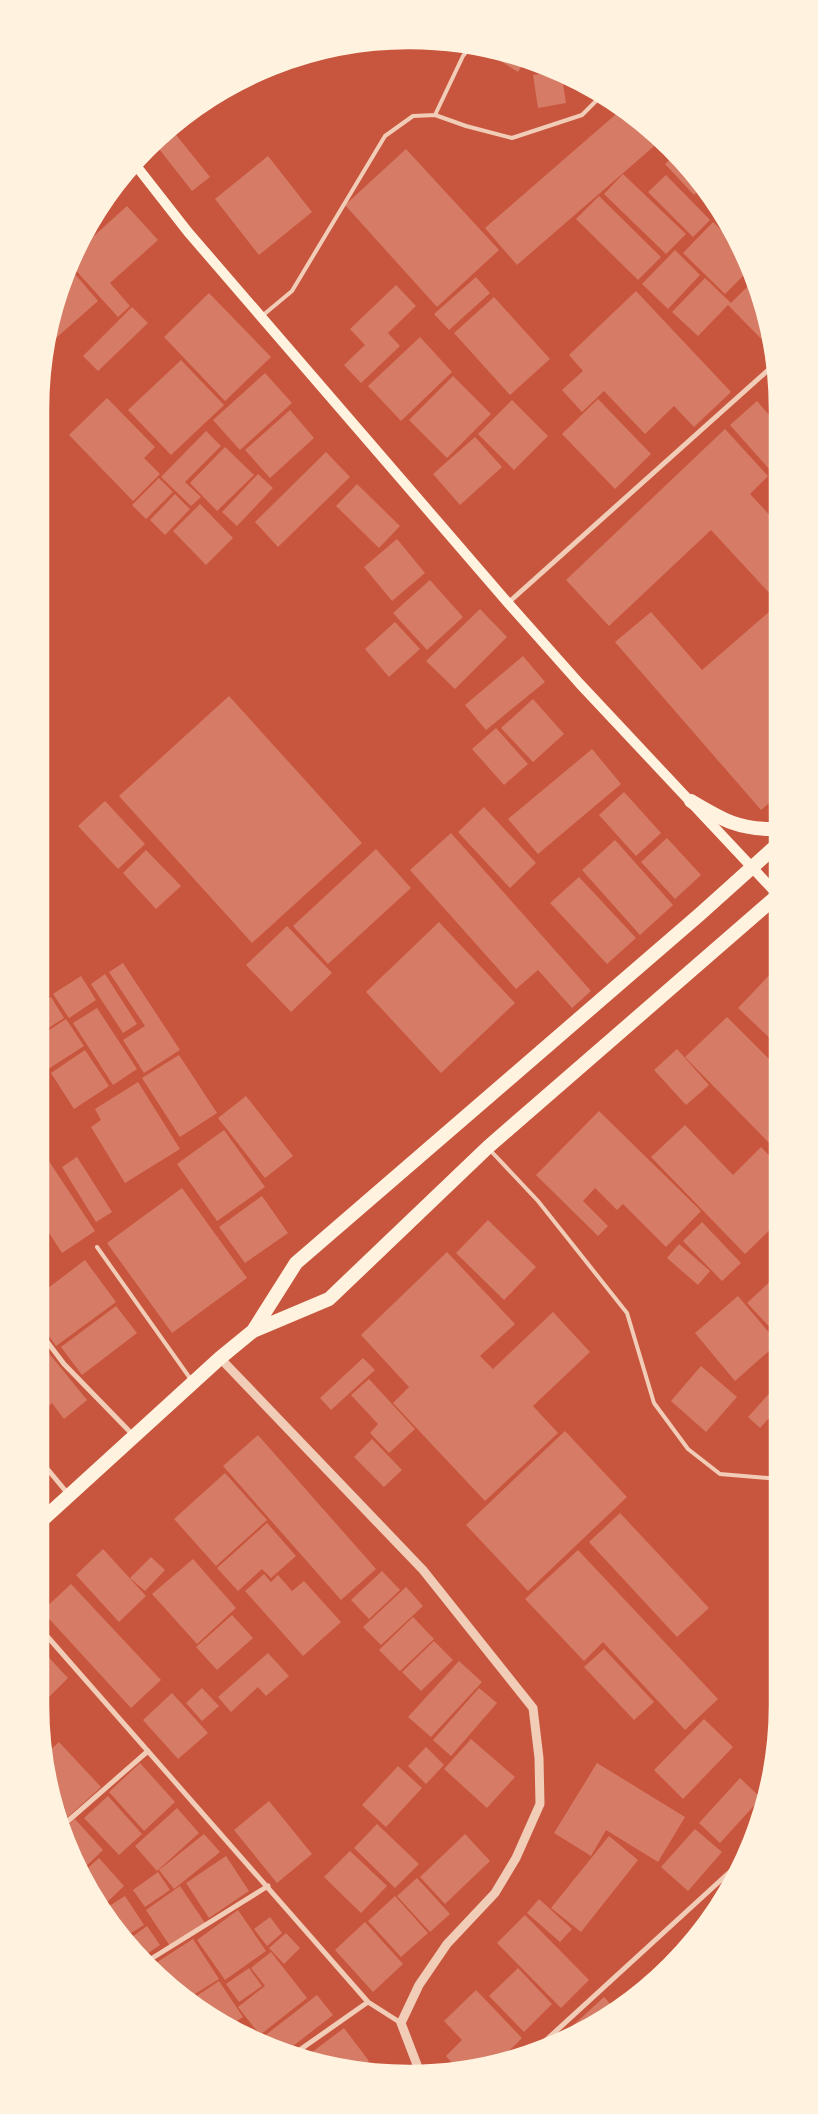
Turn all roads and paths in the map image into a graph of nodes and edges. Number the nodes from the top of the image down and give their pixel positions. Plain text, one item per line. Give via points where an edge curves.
1 (466, 52) edge
2 (597, 100) edge
3 (435, 114) junction
4 (139, 169) edge
5 (262, 316) junction
6 (768, 370) edge
7 (508, 603) junction
8 (691, 801) junction
9 (770, 829) edge
10 (770, 851) edge
11 (753, 867) junction
12 (770, 887) edge
13 (770, 901) edge
14 (488, 1147) junction
15 (97, 1248) dead end
16 (253, 1331) junction
17 (48, 1343) edge
18 (220, 1358) junction
19 (193, 1382) junction
20 (134, 1436) junction
21 (48, 1470) edge
22 (770, 1478) edge
23 (69, 1496) junction
24 (48, 1516) edge
25 (48, 1636) edge
26 (148, 1751) junction
27 (67, 1822) edge
28 (729, 1873) edge
29 (268, 1886) junction
30 (151, 1959) edge
31 (368, 2002) junction
32 (402, 2023) junction
33 (548, 2039) edge
34 (300, 2049) edge
35 (417, 2066) edge

1 - 3 lane
2 - 3 lane via 582,115 512,138
3 - 5 lane via 414,116 385,136 292,291
4 - 5 main road via 188,232
5 - 7 main road
6 - 7 street
7 - 8 main road
8 - 9 highway via 740,827
8 - 11 main road
10 - 11 highway
11 - 12 main road
11 - 16 highway via 296,1263
13 - 14 highway
14 - 16 highway via 329,1299
14 - 22 lane via 538,1201 627,1313 654,1403 688,1450 720,1474
15 - 19 lane
16 - 18 highway
17 - 20 street via 64,1364
18 - 19 highway
18 - 32 street via 423,1570 533,1708 540,1804 516,1858 494,1893 446,1944 420,1985
19 - 20 highway
20 - 23 highway
21 - 23 street
23 - 24 highway
25 - 26 street
26 - 27 street
26 - 29 street
28 - 33 street
29 - 30 street
29 - 31 street
31 - 32 street
31 - 34 street
32 - 35 street

